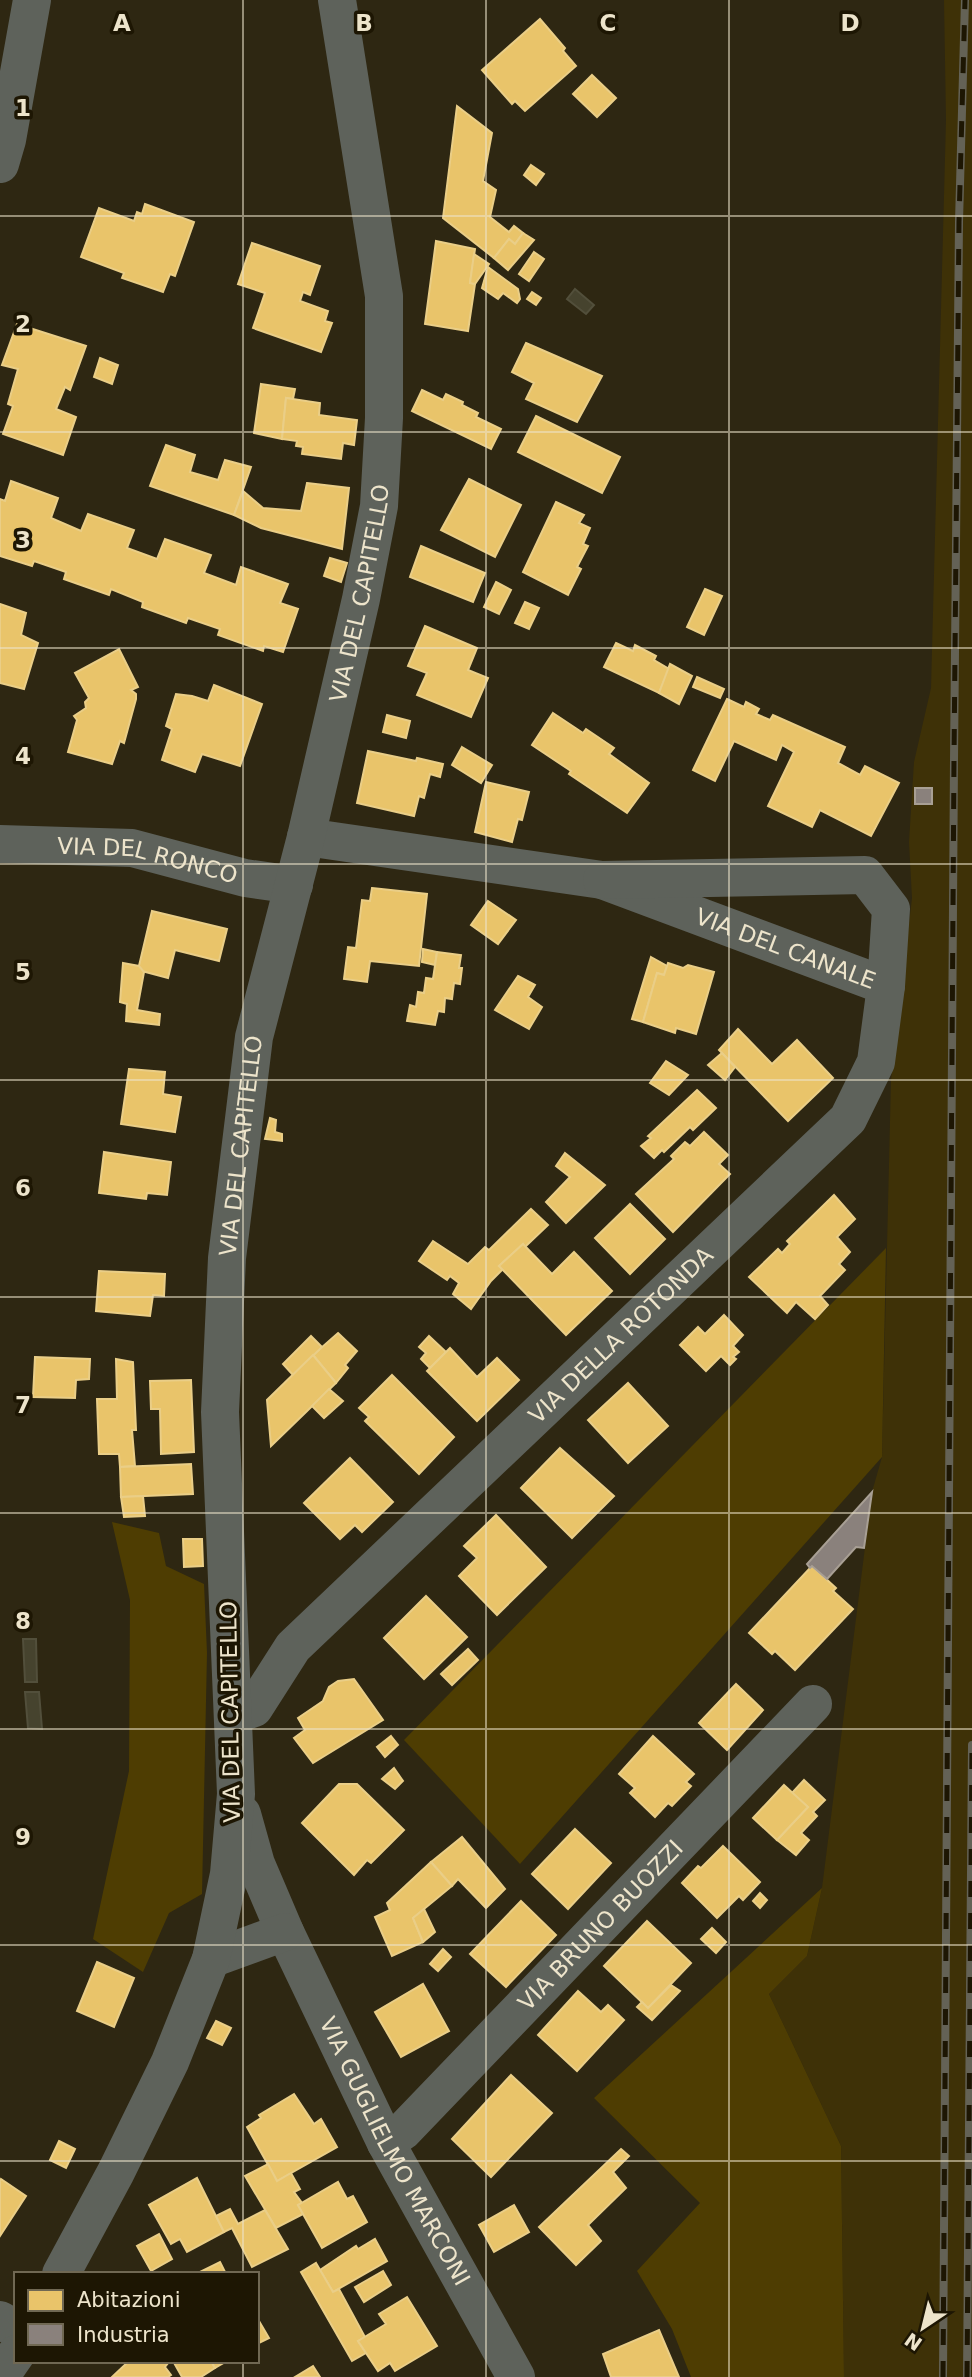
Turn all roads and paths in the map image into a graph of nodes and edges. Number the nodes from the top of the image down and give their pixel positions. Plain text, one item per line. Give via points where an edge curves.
1 (32, 0) edge
2 (337, 0) edge
3 (0, 164) edge
4 (306, 837) junction
5 (0, 844) edge
6 (602, 880) junction
7 (294, 885) junction
8 (886, 986) junction
9 (231, 1643) junction
10 (293, 1647) junction
11 (813, 1704) dead end
12 (234, 1715) junction
13 (236, 1794) junction
14 (285, 1932) junction
15 (211, 1959) junction
16 (386, 2143) junction
17 (62, 2272) edge
18 (14, 2357) edge
19 (504, 2373) edge
20 (0, 2377) edge

1 - 3 street
2 - 4 street, VIA DEL CAPITELLO via 384,296 384,418 377,520
4 - 6 street, VIA DEL CANALE
4 - 7 street, VIA DEL CAPITELLO
5 - 7 street, VIA DEL RONCO via 132,848 245,878
6 - 8 street, VIA DEL CANALE
6 - 8 street, VIA DEL CANALE via 865,875 891,909
7 - 9 street, VIA DEL CAPITELLO via 254,1037 227,1258 220,1412
8 - 10 street, VIA DELLA ROTONDA via 876,1062 848,1119
9 - 10 street
9 - 12 street, VIA DEL CAPITELLO
10 - 12 street, VIA DELLA ROTONDA via 254,1708
11 - 16 street, VIA BRUNO BUOZZI via 403,2131
12 - 13 street, VIA DEL CAPITELLO
13 - 14 street, VIA GUGLIELMO MARCONI via 256,1864
13 - 15 street, VIA DEL CAPITELLO via 229,1874
14 - 15 street
14 - 16 street, VIA GUGLIELMO MARCONI
15 - 17 street, VIA DEL CAPITELLO via 170,2062
16 - 19 street, VIA GUGLIELMO MARCONI
18 - 20 street

